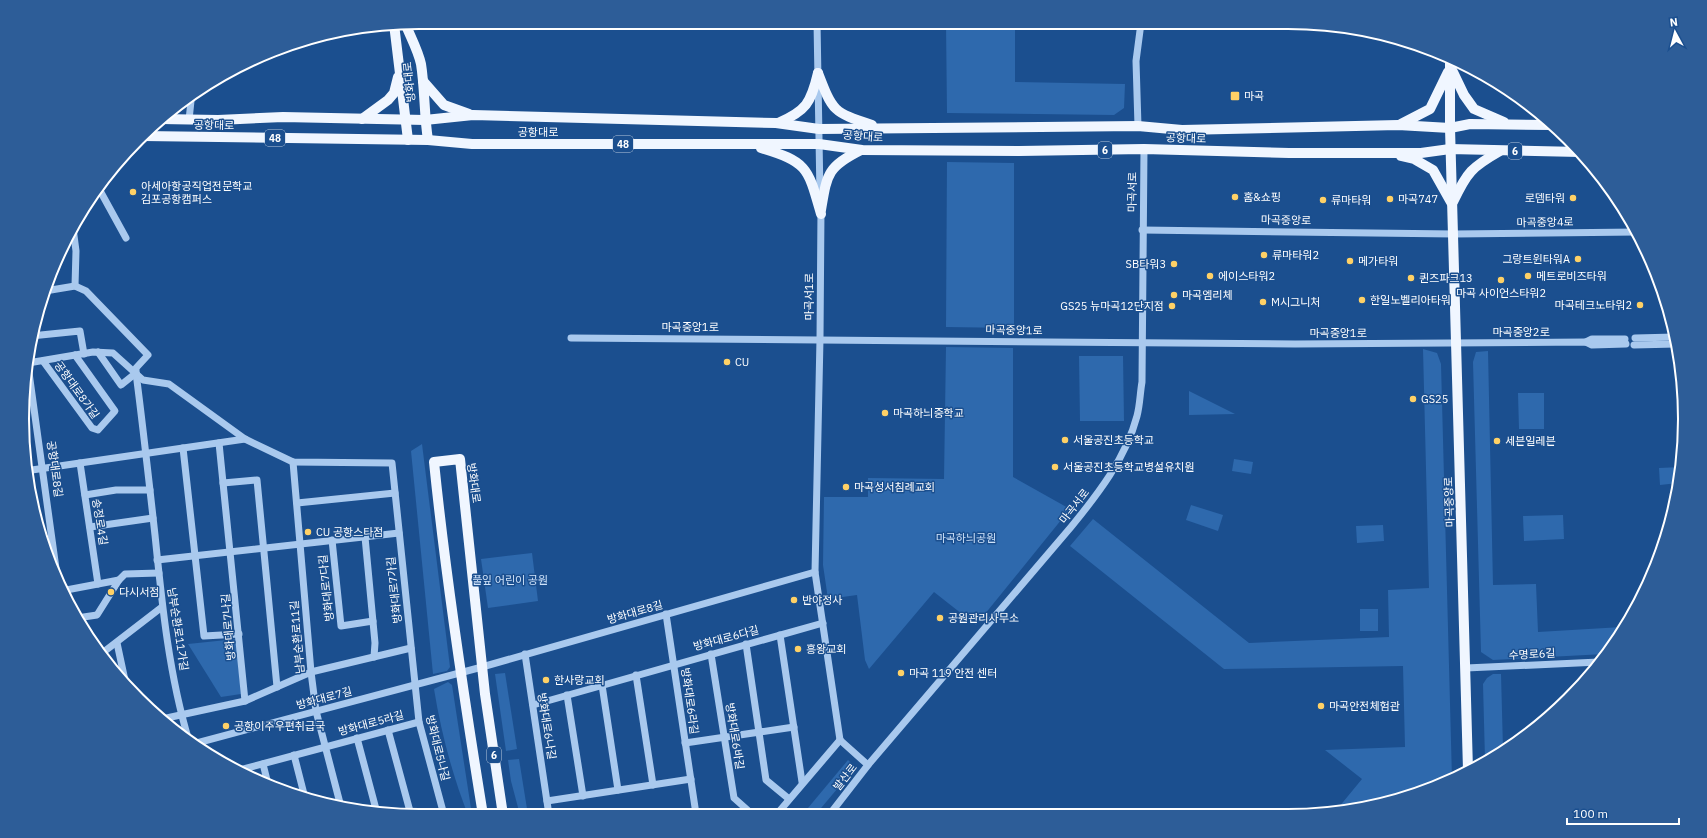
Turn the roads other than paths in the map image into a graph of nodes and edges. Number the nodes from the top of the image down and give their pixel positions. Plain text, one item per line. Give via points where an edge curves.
1 (407, 29) edge
2 (817, 29) edge
3 (1139, 29) edge
4 (395, 30) edge
5 (1449, 64) edge
6 (1450, 65) edge
7 (1451, 65) edge
8 (400, 71) junction
9 (818, 74) junction
10 (423, 81) junction
11 (191, 103) edge
12 (473, 115) junction
13 (170, 119) edge
14 (362, 119) junction
15 (189, 120) junction
16 (406, 120) junction
17 (425, 120) junction
18 (776, 123) junction
19 (1508, 124) junction
20 (1398, 125) junction
21 (1544, 125) edge
22 (1138, 126) junction
23 (880, 128) junction
24 (1450, 128) junction
25 (819, 129) junction
26 (151, 136) edge
27 (408, 140) junction
28 (428, 140) junction
29 (819, 144) junction
30 (750, 145) junction
31 (1144, 149) junction
32 (1450, 149) junction
33 (862, 150) junction
34 (1501, 150) junction
35 (1572, 152) edge
36 (1392, 153) junction
37 (101, 193) edge
38 (1452, 204) junction
39 (821, 214) junction
40 (1142, 230) junction
41 (1630, 232) edge
42 (1454, 234) junction
43 (74, 237) edge
44 (126, 238) dead end
45 (75, 286) junction
46 (52, 290) edge
47 (38, 335) edge
48 (571, 338) dead end
49 (1670, 338) edge
50 (820, 339) junction
51 (1141, 342) junction
52 (1635, 342) junction
53 (1457, 344) junction
54 (1671, 344) edge
55 (98, 352) junction
56 (84, 354) junction
57 (75, 355) junction
58 (33, 361) edge
59 (43, 361) junction
60 (136, 373) junction
61 (31, 381) edge
62 (245, 439) junction
63 (219, 443) junction
64 (183, 448) junction
65 (146, 454) junction
66 (293, 462) junction
67 (80, 463) junction
68 (44, 468) junction
69 (32, 470) edge
70 (224, 483) junction
71 (150, 490) junction
72 (395, 492) junction
73 (85, 495) junction
74 (297, 503) junction
75 (153, 518) junction
76 (90, 527) junction
77 (399, 533) junction
78 (365, 536) junction
79 (332, 540) junction
80 (300, 544) junction
81 (264, 548) junction
82 (231, 552) junction
83 (195, 556) junction
84 (55, 557) edge
85 (157, 560) junction
86 (815, 572) junction
87 (159, 573) junction
88 (119, 580) junction
89 (98, 584) junction
90 (68, 590) edge
91 (162, 607) junction
92 (666, 614) junction
93 (83, 617) edge
94 (373, 621) junction
95 (823, 623) junction
96 (239, 634) junction
97 (780, 635) junction
98 (117, 643) junction
99 (746, 644) junction
100 (411, 648) junction
101 (106, 651) edge
102 (525, 654) junction
103 (711, 654) junction
104 (374, 657) junction
105 (1592, 662) edge
106 (674, 664) junction
107 (482, 667) junction
108 (1466, 668) junction
109 (311, 672) junction
110 (461, 672) junction
111 (123, 673) edge
112 (636, 675) junction
113 (415, 684) junction
114 (602, 685) junction
115 (277, 687) junction
116 (567, 695) junction
117 (245, 701) junction
118 (533, 705) junction
119 (316, 711) junction
120 (181, 714) junction
121 (169, 717) edge
122 (419, 722) junction
123 (794, 727) junction
124 (388, 730) junction
125 (186, 731) edge
126 (759, 732) junction
127 (724, 737) junction
128 (357, 738) junction
129 (840, 740) junction
130 (201, 742) edge
131 (685, 743) junction
132 (326, 747) junction
133 (294, 755) junction
134 (263, 764) junction
135 (868, 765) junction
136 (1468, 765) edge
137 (246, 768) edge
138 (266, 777) edge
139 (691, 779) junction
140 (802, 782) junction
141 (653, 785) junction
142 (618, 790) junction
143 (303, 791) edge
144 (583, 796) junction
145 (789, 799) junction
146 (341, 801) edge
147 (547, 801) junction
148 (376, 807) edge
149 (409, 809) edge
150 (442, 809) edge
151 (482, 809) edge
152 (502, 809) edge
153 (549, 809) edge
154 (695, 809) edge
155 (746, 809) edge
156 (781, 809) edge
157 (834, 809) edge

1 - 10 main road, 방화대로 via 420,62
2 - 9 street, 마곡서1로
3 - 22 street via 1136,61
4 - 8 main road, 방화대로
5 - 20 main road via 1430,109
6 - 24 main road, 마곡중앙로
7 - 19 main road via 1464,96 1474,109
8 - 14 main road via 394,93
8 - 16 main road, 방화대로
9 - 18 main road via 813,92 804,109
9 - 23 main road via 828,99 836,110
9 - 25 street, 마곡서1로
10 - 12 main road via 444,105
10 - 17 main road, 방화대로
11 - 15 street
12 - 17 main road, 공항대로 / 48
12 - 18 main road, 공항대로 / 48
13 - 15 main road, 공항대로 / 48
14 - 15 main road, 공항대로 / 48 via 283,117
14 - 16 main road, 공항대로 / 48
16 - 17 main road, 공항대로 / 48
16 - 27 main road, 방화대로
17 - 28 main road, 방화대로
18 - 25 main road, 공항대로 / 48
19 - 21 main road, 공항대로 / 6
19 - 24 main road, 공항대로 / 6 via 1470,124
20 - 22 main road, 공항대로 / 6 via 1182,130
20 - 24 main road, 공항대로 / 6
22 - 23 main road, 공항대로 / 6
23 - 25 main road, 공항대로 / 6
24 - 32 main road, 마곡중앙로
25 - 29 street, 마곡서1로 / 6
26 - 27 main road, 공항대로 / 48
27 - 28 main road, 공항대로 / 48
28 - 30 main road, 공항대로 / 48 via 472,144
29 - 30 main road, 공항대로 / 48
29 - 33 main road, 공항대로 / 6
29 - 39 street, 마곡서1로 / 6
30 - 39 main road via 782,154 802,165 812,181
31 - 33 main road, 공항대로 / 6
31 - 36 main road, 공항대로 / 6
31 - 40 street, 마곡서로
32 - 34 main road, 공항대로 / 6
32 - 36 main road, 공항대로 / 6
32 - 38 main road, 마곡중앙로
33 - 39 main road, 6 via 846,158 830,172 826,179
34 - 35 main road, 공항대로 / 6
34 - 38 main road via 1472,168 1463,179
36 - 38 main road via 1414,159 1433,170
37 - 44 street
38 - 42 main road, 마곡중앙로
39 - 50 street, 마곡서1로 / 6
40 - 42 street, 마곡중앙로
40 - 51 street, 마곡서로
41 - 42 street, 마곡중앙4로
42 - 53 main road, 마곡중앙로
43 - 45 street
45 - 46 street
45 - 60 street via 86,291 148,355 136,368
47 - 56 street via 80,331
48 - 50 street, 마곡중앙1로
49 - 52 street, 마곡중앙2로
50 - 51 street, 마곡중앙1로
50 - 86 street, 마곡서1로 / 6
51 - 53 street, 마곡중앙1로
51 - 135 street, 마곡서로 via 1142,382 1137,415 1127,443 1111,474 1071,527
52 - 53 street, 마곡중앙2로 via 1630,335 1626,342 1592,339 1579,343
52 - 54 street, 마곡중앙2로
53 - 108 main road, 마곡중앙로
55 - 56 street, 공항대로8가길
55 - 60 street, 공항대로8가길 via 113,353
55 - 60 street via 121,385
56 - 57 street, 공항대로8가길
57 - 59 street, 공항대로8가길
57 - 59 street, 공항대로8가길 via 115,411 98,430 92,428
58 - 59 street, 공항대로8가길
60 - 62 street, 공항대로8가길 via 143,380 169,384
60 - 65 street, 남부순환로11가길
61 - 68 street, 공항대로8길
62 - 63 street
62 - 66 street, 방화대로7가길
63 - 64 street
63 - 70 street
64 - 65 street
64 - 83 street
65 - 67 street
65 - 71 street, 남부순환로11가길
66 - 72 street, 방화대로7가길 via 392,464
66 - 74 street, 남부순환로11길
67 - 68 street
67 - 73 street, 송정로4길
68 - 69 street
68 - 84 street, 공항대로8길
70 - 81 street via 257,480
70 - 82 street
71 - 73 street via 116,490
71 - 75 street, 남부순환로11가길
72 - 74 street
72 - 77 street, 방화대로7가길
73 - 76 street, 송정로4길
74 - 80 street, 남부순환로11길
75 - 76 street
75 - 85 street, 남부순환로11가길
76 - 89 street, 송정로4길
77 - 78 street, 방화대로7다길
77 - 100 street, 방화대로7가길
78 - 79 street, 방화대로7다길
78 - 94 street
79 - 80 street, 방화대로7다길
79 - 94 street, 방화대로7다길 via 341,626
80 - 81 street, 방화대로7다길
80 - 109 street, 남부순환로11길
81 - 82 street, 방화대로7다길
81 - 115 street
82 - 83 street, 방화대로7다길
82 - 96 street, 방화대로7나길
83 - 85 street, 방화대로7다길
83 - 96 street via 204,636
85 - 87 street, 남부순환로11가길
86 - 92 street, 방화대로8길
86 - 95 street, 6
87 - 88 street via 125,574
87 - 91 street, 남부순환로11가길
88 - 89 street
88 - 93 street via 97,615
89 - 90 street
91 - 98 street
91 - 120 street, 남부순환로11가길
92 - 102 street, 방화대로8길
92 - 106 street, 방화대로6라길
94 - 104 street
95 - 97 street, 방화대로6다길
95 - 129 street, 6
96 - 117 street, 방화대로7나길
97 - 99 street, 방화대로6다길
97 - 123 street
98 - 101 street
98 - 111 street
99 - 103 street, 방화대로6다길
99 - 126 street
100 - 104 street
100 - 113 street, 방화대로7가길
102 - 107 street, 방화대로8길
102 - 118 street, 방화대로6나길
103 - 106 street, 방화대로6다길
103 - 127 street, 방화대로6바길
104 - 109 street
105 - 108 street, 수명로6길
106 - 112 street, 방화대로6다길
106 - 131 street, 방화대로6라길
107 - 110 street, 방화대로8길
107 - 110 main road, 방화대로 via 460,459 434,462
107 - 152 main road, 방화대로 / 6
108 - 136 main road, 마곡중앙로
109 - 115 street
109 - 119 street, 남부순환로11길
110 - 113 street, 방화대로7길
110 - 151 main road, 방화대로 / 6
112 - 114 street, 방화대로6다길
112 - 141 street
113 - 119 street, 방화대로7길
113 - 122 street, 방화대로5나길
114 - 116 street, 방화대로6다길
114 - 142 street
115 - 117 street
116 - 118 street, 방화대로6다길
116 - 144 street
117 - 120 street
118 - 147 street, 방화대로6나길
119 - 130 street, 방화대로7길
119 - 132 street, 남부순환로11길
120 - 121 street
120 - 125 street, 남부순환로11가길
122 - 124 street, 방화대로5라길
122 - 150 street, 방화대로5나길
123 - 126 street, 방화대로6라길
123 - 140 street
124 - 128 street, 방화대로5라길
124 - 149 street
126 - 127 street, 방화대로6라길
126 - 145 street via 766,780
127 - 131 street, 방화대로6라길
127 - 155 street, 방화대로6바길 via 734,798
128 - 132 street, 방화대로5라길
128 - 148 street
129 - 135 street, 발산로
129 - 140 street
131 - 139 street, 방화대로6라길
132 - 133 street, 방화대로5라길
132 - 146 street, 남부순환로11길
133 - 134 street, 방화대로5라길
133 - 143 street
134 - 137 street, 방화대로5라길
134 - 138 street
135 - 157 street, 발산로
139 - 141 street
139 - 154 street, 방화대로6라길
140 - 145 street
141 - 142 street
142 - 144 street
144 - 147 street
145 - 156 street
147 - 153 street, 방화대로6나길

